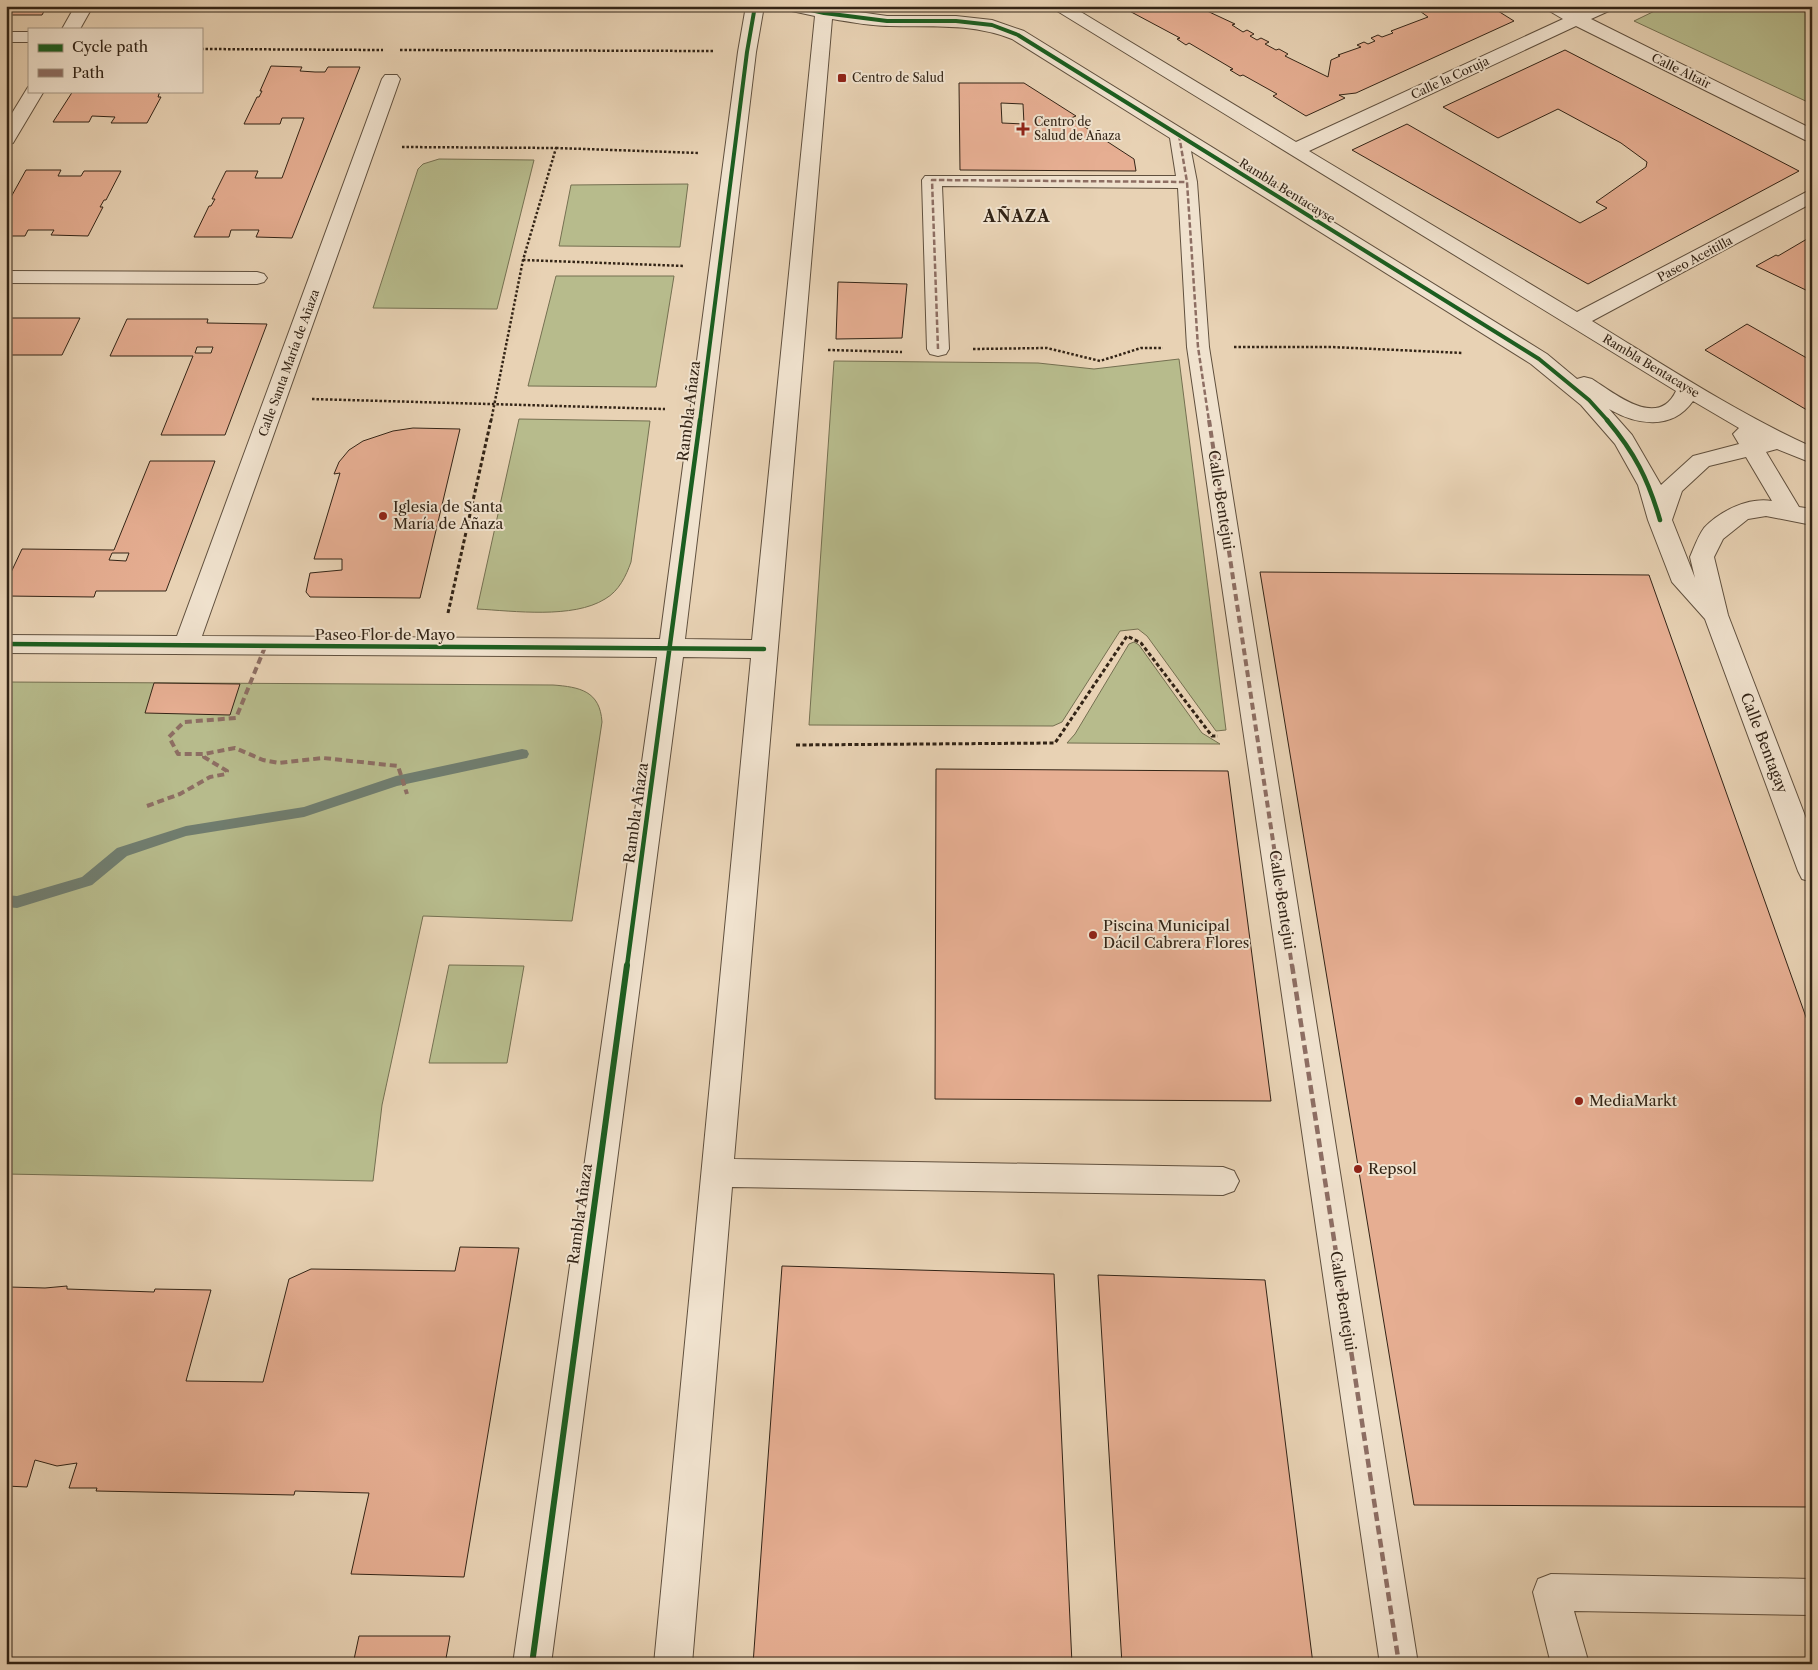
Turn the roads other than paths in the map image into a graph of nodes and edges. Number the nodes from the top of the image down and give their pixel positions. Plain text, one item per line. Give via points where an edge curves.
1 (84, 6) edge
2 (755, 6) edge
3 (793, 6) edge
4 (1058, 6) edge
5 (1550, 6) edge
6 (1605, 6) edge
7 (833, 10) edge
8 (1577, 19) junction
9 (72, 28) edge
10 (6, 37) edge
11 (28, 37) edge
12 (391, 79) dead end
13 (33, 92) edge
14 (1179, 136) junction
15 (1812, 136) edge
16 (6, 139) edge
17 (1295, 150) junction
18 (1187, 182) junction
19 (1812, 195) edge
20 (6, 277) edge
21 (257, 278) dead end
22 (1577, 320) junction
23 (938, 349) road end
24 (1531, 355) junction
25 (1688, 389) junction
26 (1728, 412) junction
27 (1779, 441) junction
28 (1753, 448) junction
29 (1812, 456) edge
30 (1788, 510) junction
31 (1812, 516) edge
32 (1660, 520) junction
33 (1716, 615) junction
34 (6, 644) edge
35 (186, 646) junction
36 (764, 649) junction
37 (671, 650) junction
38 (1812, 872) edge
39 (717, 1173) junction
40 (1223, 1181) dead end
41 (1812, 1596) edge
42 (536, 1622) junction
43 (527, 1664) edge
44 (532, 1664) edge
45 (673, 1664) edge
46 (1399, 1664) edge
47 (1570, 1664) edge

1 - 9 street
2 - 37 street, Rambla Añaza
3 - 7 street, Rambla Bentacayse
4 - 17 street, Rambla Bentacayse
5 - 8 street, Calle Altair
6 - 8 street, Calle la Coruja
7 - 14 street, Rambla Bentacayse via 887,21 956,21 992,25 1018,35
7 - 36 street via 791,349
8 - 15 street, Calle Altair
8 - 17 street, Calle la Coruja
10 - 11 street
12 - 35 street, Calle Santa María de Añaza
13 - 16 street
14 - 18 street, Calle Bentejui
14 - 24 street, Rambla Bentacayse
17 - 22 street, Rambla Bentacayse
18 - 23 street via 932,180
18 - 46 street, Calle Bentejui via 1198,347
19 - 22 street, Paseo Aceitilla
20 - 21 street
22 - 25 street, Rambla Bentacayse
24 - 25 street via 1641,416 1664,414 1683,402
24 - 32 street, Rambla Bentacayse via 1589,400 1624,440 1650,485
25 - 26 street, Rambla Bentacayse
26 - 27 street, Rambla Bentacayse
26 - 28 street
27 - 28 street
27 - 29 street, Rambla Bentacayse
28 - 30 street
28 - 32 street via 1701,461 1671,488
30 - 31 street
30 - 33 street via 1766,508 1741,512 1713,534 1702,557
32 - 33 street, Rambla Bentacayse via 1684,582
33 - 38 street, Calle Bentagay
34 - 35 street, Paseo Flor de Mayo
35 - 37 street, Paseo Flor de Mayo
36 - 37 street, Paseo Flor de Mayo
36 - 39 street
37 - 42 street, Rambla Añaza
39 - 40 street
39 - 45 street
41 - 47 street via 1551,1592
42 - 43 street
42 - 44 street

